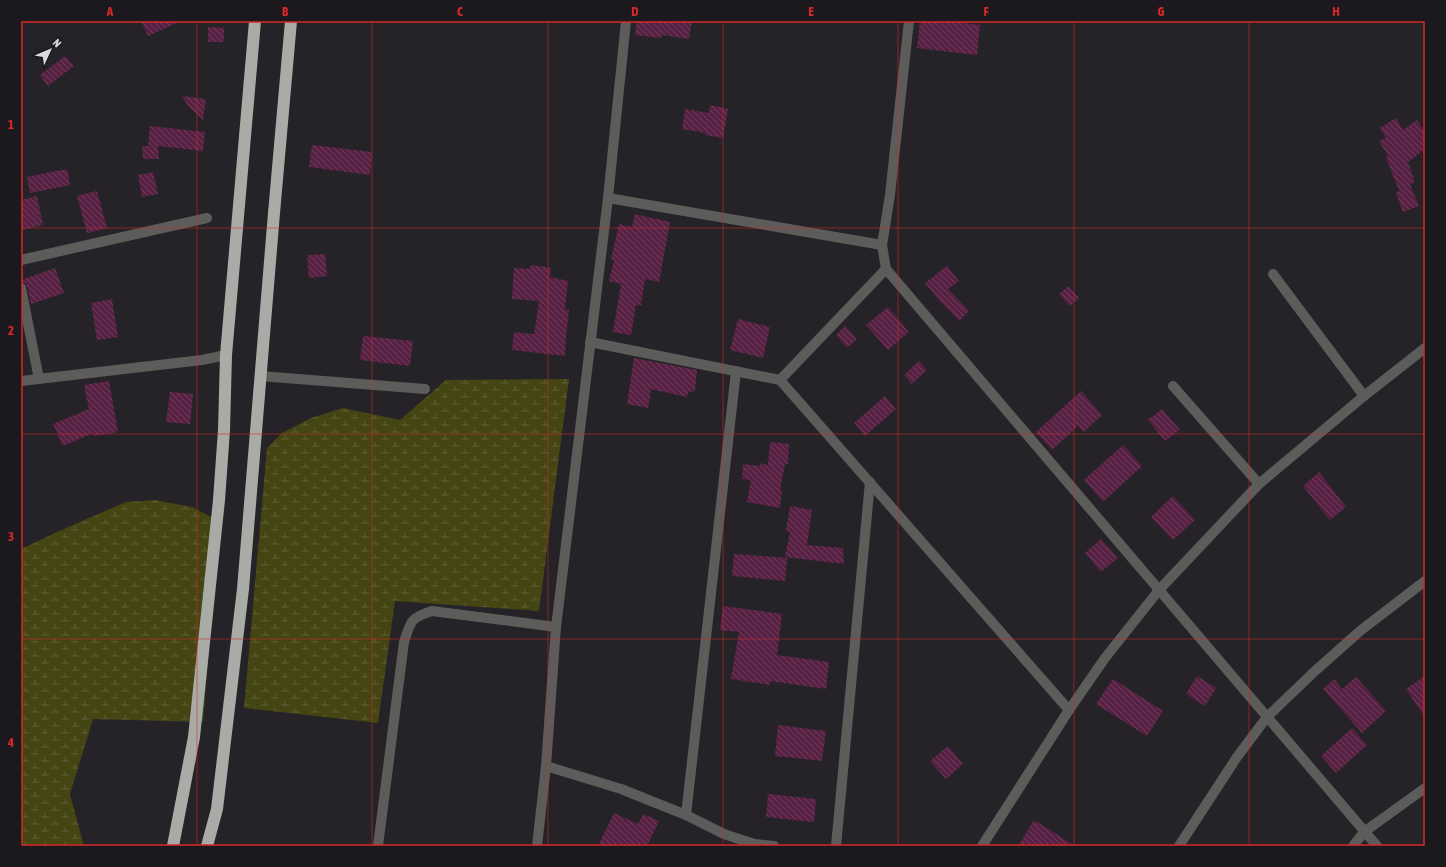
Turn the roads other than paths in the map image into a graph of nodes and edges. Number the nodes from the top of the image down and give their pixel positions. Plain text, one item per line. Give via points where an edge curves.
1 (255, 21) edge
2 (291, 21) edge
3 (626, 21) edge
4 (908, 21) edge
5 (608, 198) junction
6 (207, 218) dead end
7 (882, 245) junction
8 (21, 260) edge
9 (886, 269) junction
10 (1273, 274) dead end
11 (21, 288) edge
12 (590, 342) junction
13 (1425, 348) edge
14 (226, 355) junction
15 (736, 371) junction
16 (260, 376) junction
17 (39, 380) junction
18 (780, 380) junction
19 (21, 381) edge
20 (1173, 386) dead end
21 (424, 389) dead end
22 (1364, 396) junction
23 (870, 482) junction
24 (1259, 484) junction
25 (1425, 581) edge
26 (1159, 590) junction
27 (556, 627) junction
28 (1070, 710) junction
29 (1267, 717) junction
30 (546, 766) junction
31 (1425, 788) edge
32 (686, 815) junction
33 (1364, 832) junction
34 (173, 846) edge
35 (207, 846) edge
36 (378, 846) edge
37 (536, 846) edge
38 (774, 846) edge
39 (836, 846) edge
40 (982, 846) edge
41 (1179, 846) edge
42 (1353, 846) edge
43 (1377, 846) edge

1 - 14 highway
2 - 16 highway
3 - 5 street
4 - 7 street via 890,195
5 - 7 street
5 - 12 street
6 - 8 street
7 - 9 street
9 - 18 street
9 - 26 street
10 - 22 street
11 - 17 street
12 - 15 street
12 - 27 street
13 - 22 street
14 - 17 street
14 - 34 highway via 219,500 194,737
15 - 18 street
15 - 32 street
16 - 21 street
16 - 35 highway via 243,589 217,809
17 - 19 street
18 - 23 street
20 - 24 street
22 - 24 street
23 - 28 street
23 - 39 street
24 - 26 street
25 - 29 street via 1360,631
26 - 28 street via 1105,658
26 - 29 street
27 - 30 street
27 - 36 street via 432,612 420,615 411,622 404,642
28 - 40 street
29 - 33 street
29 - 41 street via 1237,757
30 - 32 street via 621,789
30 - 37 street
31 - 33 street
32 - 38 street via 724,834 755,844
33 - 42 street
33 - 43 street

